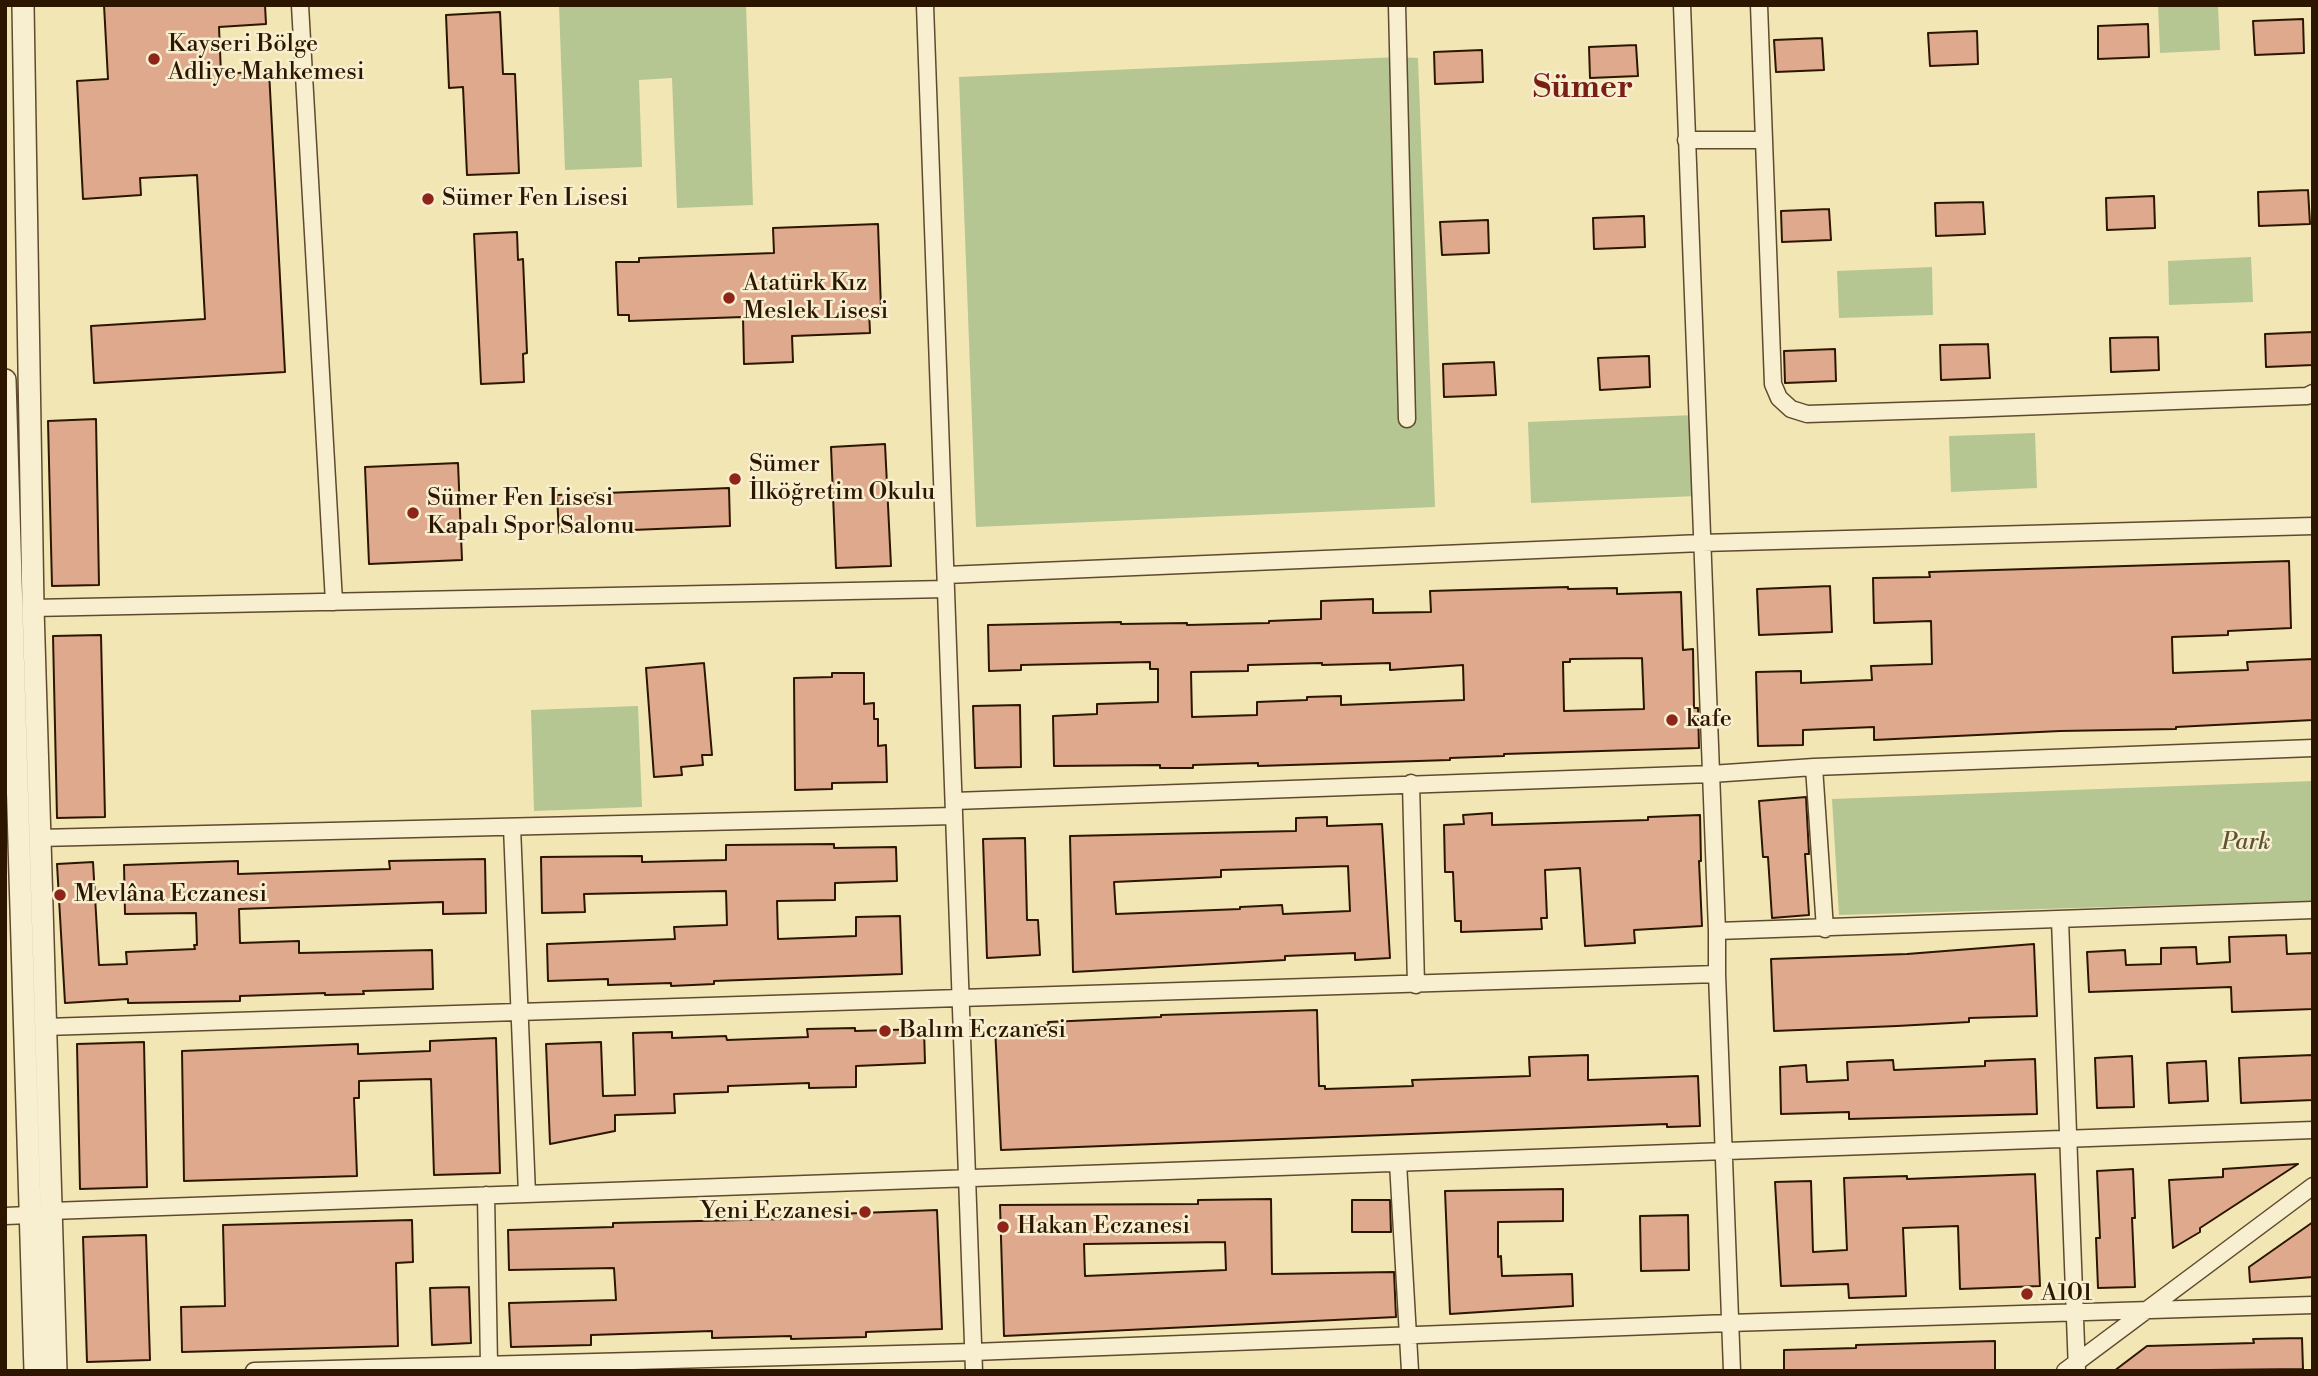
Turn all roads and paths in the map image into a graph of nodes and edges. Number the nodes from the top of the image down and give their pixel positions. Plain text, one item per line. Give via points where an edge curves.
1 (23, 5) edge
2 (300, 5) edge
3 (925, 5) edge
4 (1397, 5) edge
5 (1682, 5) edge
6 (1759, 5) edge
7 (1686, 140) junction
8 (1764, 140) junction
9 (5, 380) edge
10 (2313, 393) edge
11 (1407, 419) dead end
12 (2313, 526) edge
13 (1702, 543) junction
14 (946, 582) junction
15 (334, 602) junction
16 (17, 610) edge
17 (2313, 748) edge
18 (1814, 767) junction
19 (1711, 774) junction
20 (1411, 783) junction
21 (954, 808) junction
22 (512, 827) junction
23 (39, 838) junction
24 (12, 851) edge
25 (2313, 911) edge
26 (2060, 920) junction
27 (1825, 929) junction
28 (1717, 931) junction
29 (1717, 974) junction
30 (1416, 985) junction
31 (961, 999) junction
32 (520, 1013) junction
33 (45, 1027) junction
34 (2313, 1130) edge
35 (2068, 1139) junction
36 (1723, 1150) junction
37 (1398, 1163) junction
38 (967, 1178) junction
39 (2313, 1186) edge
40 (527, 1194) junction
41 (486, 1195) junction
42 (51, 1211) junction
43 (30, 1215) junction
44 (5, 1216) edge
45 (2313, 1305) edge
46 (2146, 1310) junction
47 (2075, 1312) junction
48 (1729, 1323) junction
49 (1409, 1336) junction
50 (973, 1352) junction
51 (489, 1364) junction
52 (513, 1367) edge
53 (2073, 1368) edge
54 (35, 1371) edge
55 (56, 1371) edge
56 (254, 1371) edge
57 (974, 1371) edge
58 (1410, 1371) edge
59 (1732, 1371) edge

1 - 16 street
2 - 15 street
3 - 14 street
4 - 11 street
5 - 7 street
6 - 8 street
7 - 8 street
7 - 13 street
8 - 10 street via 1773,384 1791,409 1807,414
9 - 16 street
12 - 13 street
13 - 14 street
13 - 19 street
14 - 15 street
14 - 21 street
15 - 16 street
16 - 23 street
16 - 24 street
17 - 18 street
18 - 19 street
18 - 27 street
19 - 20 street
19 - 28 street
20 - 21 street
20 - 30 street
21 - 22 street
21 - 31 street
22 - 23 street
22 - 32 street
23 - 33 street
24 - 43 street
25 - 26 street
26 - 27 street
26 - 35 street
27 - 28 street
28 - 29 street
29 - 30 street
29 - 36 street
30 - 31 street
31 - 32 street
31 - 38 street
32 - 33 street
32 - 40 street
33 - 42 street
34 - 35 street
35 - 36 street
35 - 47 street
36 - 37 street
36 - 48 street
37 - 38 street
37 - 49 street
38 - 40 street
38 - 50 street
39 - 46 street
40 - 41 street
41 - 42 street
41 - 51 street
42 - 55 street
43 - 44 street
43 - 54 street
45 - 46 street
46 - 47 street
46 - 53 street
47 - 48 street
47 - 53 street
48 - 49 street
48 - 59 street
49 - 50 street
49 - 58 street
50 - 52 street
50 - 57 street
51 - 52 street
51 - 56 street

